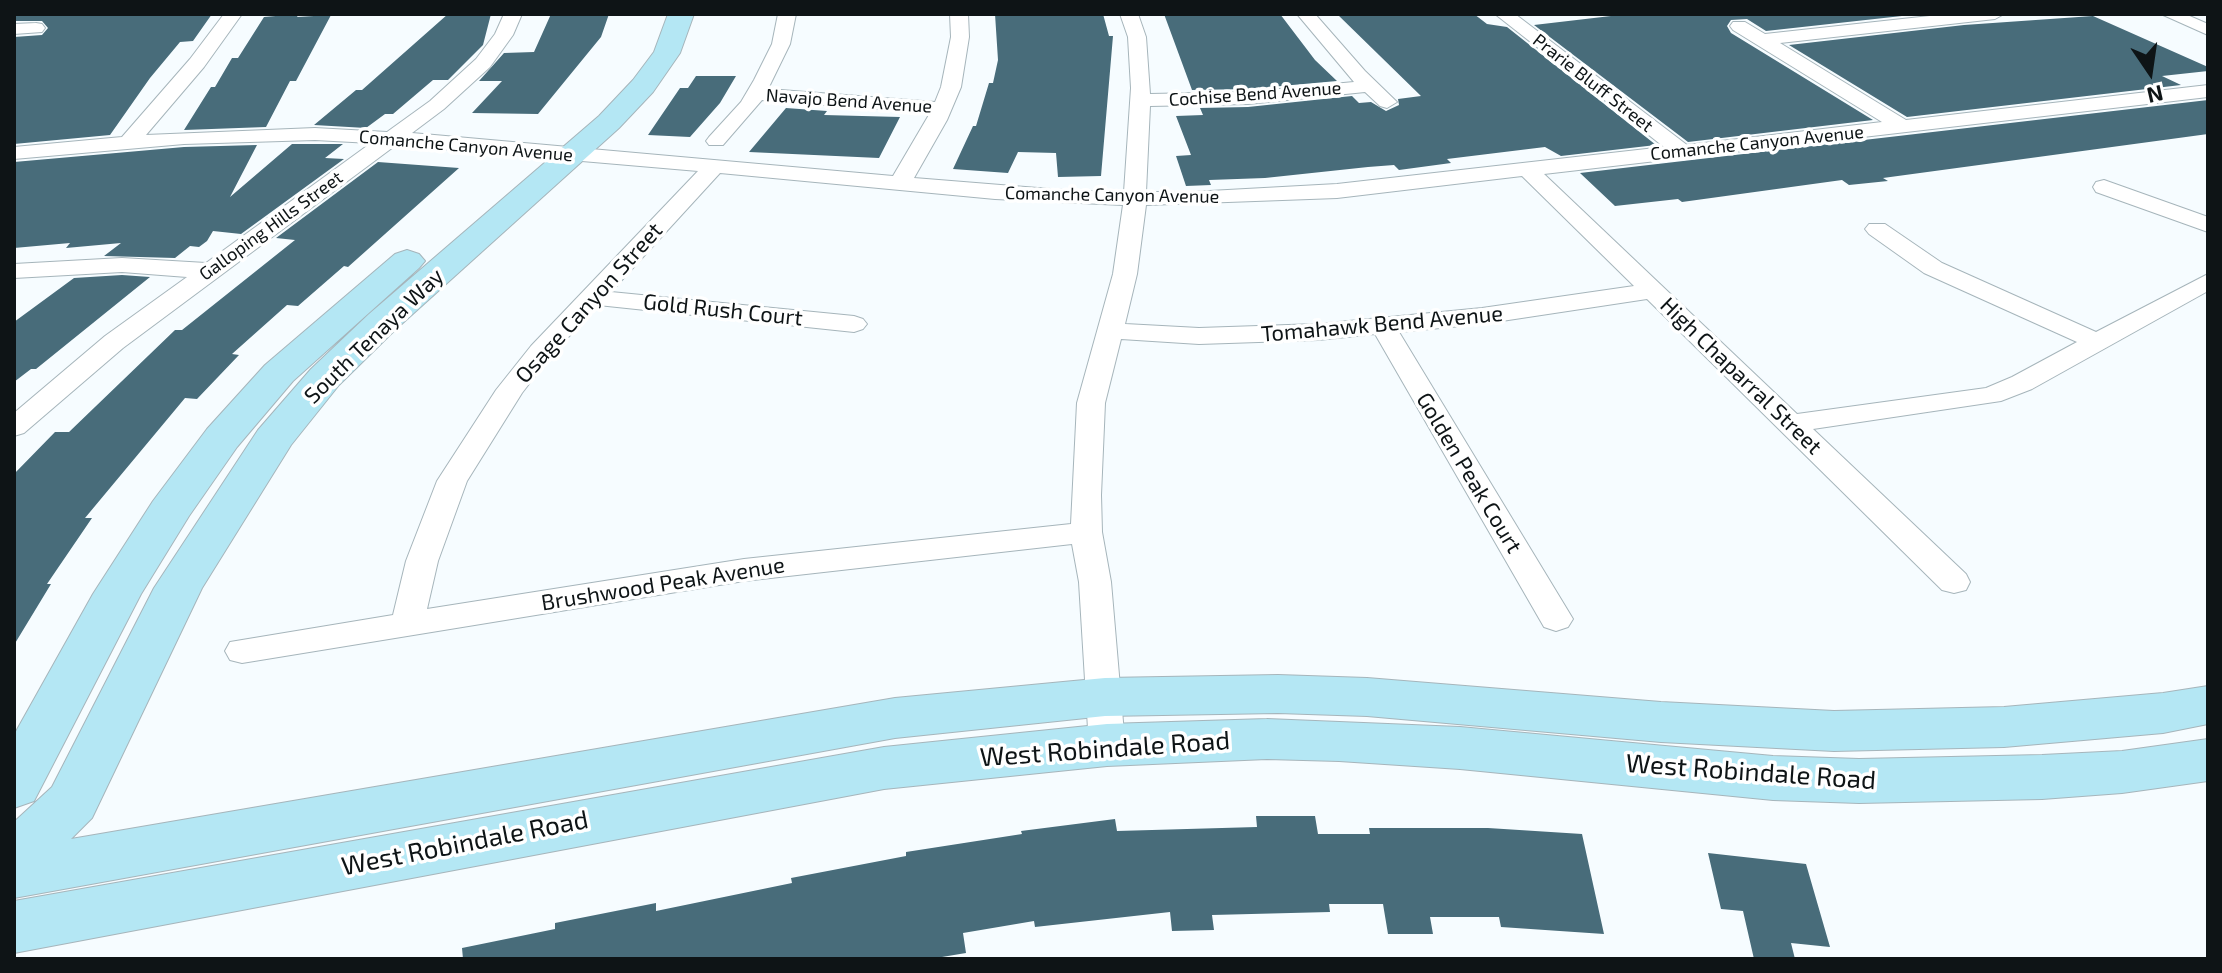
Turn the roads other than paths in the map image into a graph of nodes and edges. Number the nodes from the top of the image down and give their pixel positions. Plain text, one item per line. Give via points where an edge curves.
1 (233, 14) edge
2 (513, 14) edge
3 (649, 14) edge
4 (681, 14) edge
5 (787, 14) edge
6 (959, 14) edge
7 (1129, 14) edge
8 (1306, 14) edge
9 (1504, 14) edge
10 (1995, 14) edge
11 (2170, 14) edge
12 (1739, 26) dead end
13 (36, 28) dead end
14 (14, 29) edge
15 (2208, 30) edge
16 (1762, 40) junction
17 (1370, 86) junction
18 (2208, 91) edge
19 (756, 94) junction
20 (1141, 100) junction
21 (1387, 102) dead end
22 (942, 108) junction
23 (1904, 127) junction
24 (395, 138) junction
25 (128, 143) junction
26 (1682, 151) junction
27 (14, 153) edge
28 (553, 154) junction
29 (715, 154) junction
30 (1527, 169) junction
31 (900, 183) junction
32 (2104, 187) dead end
33 (1134, 199) junction
34 (2208, 225) edge
35 (1877, 229) dead end
36 (14, 271) edge
37 (210, 271) junction
38 (2208, 281) edge
39 (1653, 291) junction
40 (591, 297) junction
41 (854, 324) dead end
42 (1383, 326) junction
43 (1109, 331) junction
44 (2098, 342) junction
45 (1790, 424) junction
46 (14, 427) edge
47 (1086, 532) junction
48 (1954, 582) dead end
49 (1556, 619) dead end
50 (407, 625) junction
51 (242, 651) dead end
52 (2208, 705) edge
53 (1106, 721) junction
54 (2208, 760) edge
55 (14, 786) edge
56 (14, 859) edge
57 (14, 873) edge
58 (14, 927) edge

1 - 25 street
2 - 24 street, Galloping Hills Street via 483,63
3 - 28 street, South Tenaya Way via 633,53
4 - 28 street, South Tenaya Way via 667,53 643,86
5 - 19 street, Osage Canyon Street via 781,44
6 - 22 street via 957,62
7 - 20 street via 1140,63
8 - 17 street
9 - 26 street, Prarie Bluff Street
10 - 16 street
11 - 15 street
12 - 16 street
13 - 14 street
16 - 23 street
17 - 20 street, Cochise Bend Avenue via 1248,98
17 - 21 street
18 - 23 street, Comanche Canyon Avenue
19 - 22 street, Navajo Bend Avenue
19 - 29 street, Osage Canyon Street
20 - 33 street
22 - 31 street
23 - 26 street, Comanche Canyon Avenue
24 - 25 street, Comanche Canyon Avenue via 264,134
24 - 28 street, Comanche Canyon Avenue
24 - 37 street, Galloping Hills Street
25 - 27 street, Comanche Canyon Avenue
26 - 30 street, Comanche Canyon Avenue
28 - 29 street, Comanche Canyon Avenue
28 - 55 street, South Tenaya Way via 340,317 279,373 222,438 117,594
28 - 56 street, South Tenaya Way via 325,377 273,439 178,588 72,802
29 - 31 street, Comanche Canyon Avenue
29 - 40 street, Osage Canyon Street
30 - 33 street, Comanche Canyon Avenue via 1288,196
30 - 39 street, High Chaparral Street
31 - 33 street, Comanche Canyon Avenue
32 - 34 street
33 - 43 street via 1125,274
35 - 44 street via 1933,268
36 - 37 street via 122,265
37 - 46 street, Galloping Hills Street via 114,342
38 - 44 street
39 - 42 street, Tomahawk Bend Avenue
39 - 45 street, High Chaparral Street
40 - 41 street, Gold Rush Court
40 - 50 street, Osage Canyon Street via 510,390 452,481 422,561
42 - 43 street, Tomahawk Bend Avenue via 1262,335
42 - 49 street, Golden Peak Court
43 - 47 street via 1091,403
44 - 45 street via 1991,395
45 - 48 street, High Chaparral Street
47 - 50 street, Brushwood Peak Avenue via 744,570
47 - 53 street
50 - 51 street, Brushwood Peak Avenue
52 - 53 street, West Robindale Road via 2004,727 1834,731 1278,694
53 - 54 street, West Robindale Road via 1267,739 1460,748 1773,778 2042,777
53 - 57 street, West Robindale Road via 895,718
53 - 58 street, West Robindale Road via 1000,754 869,771

